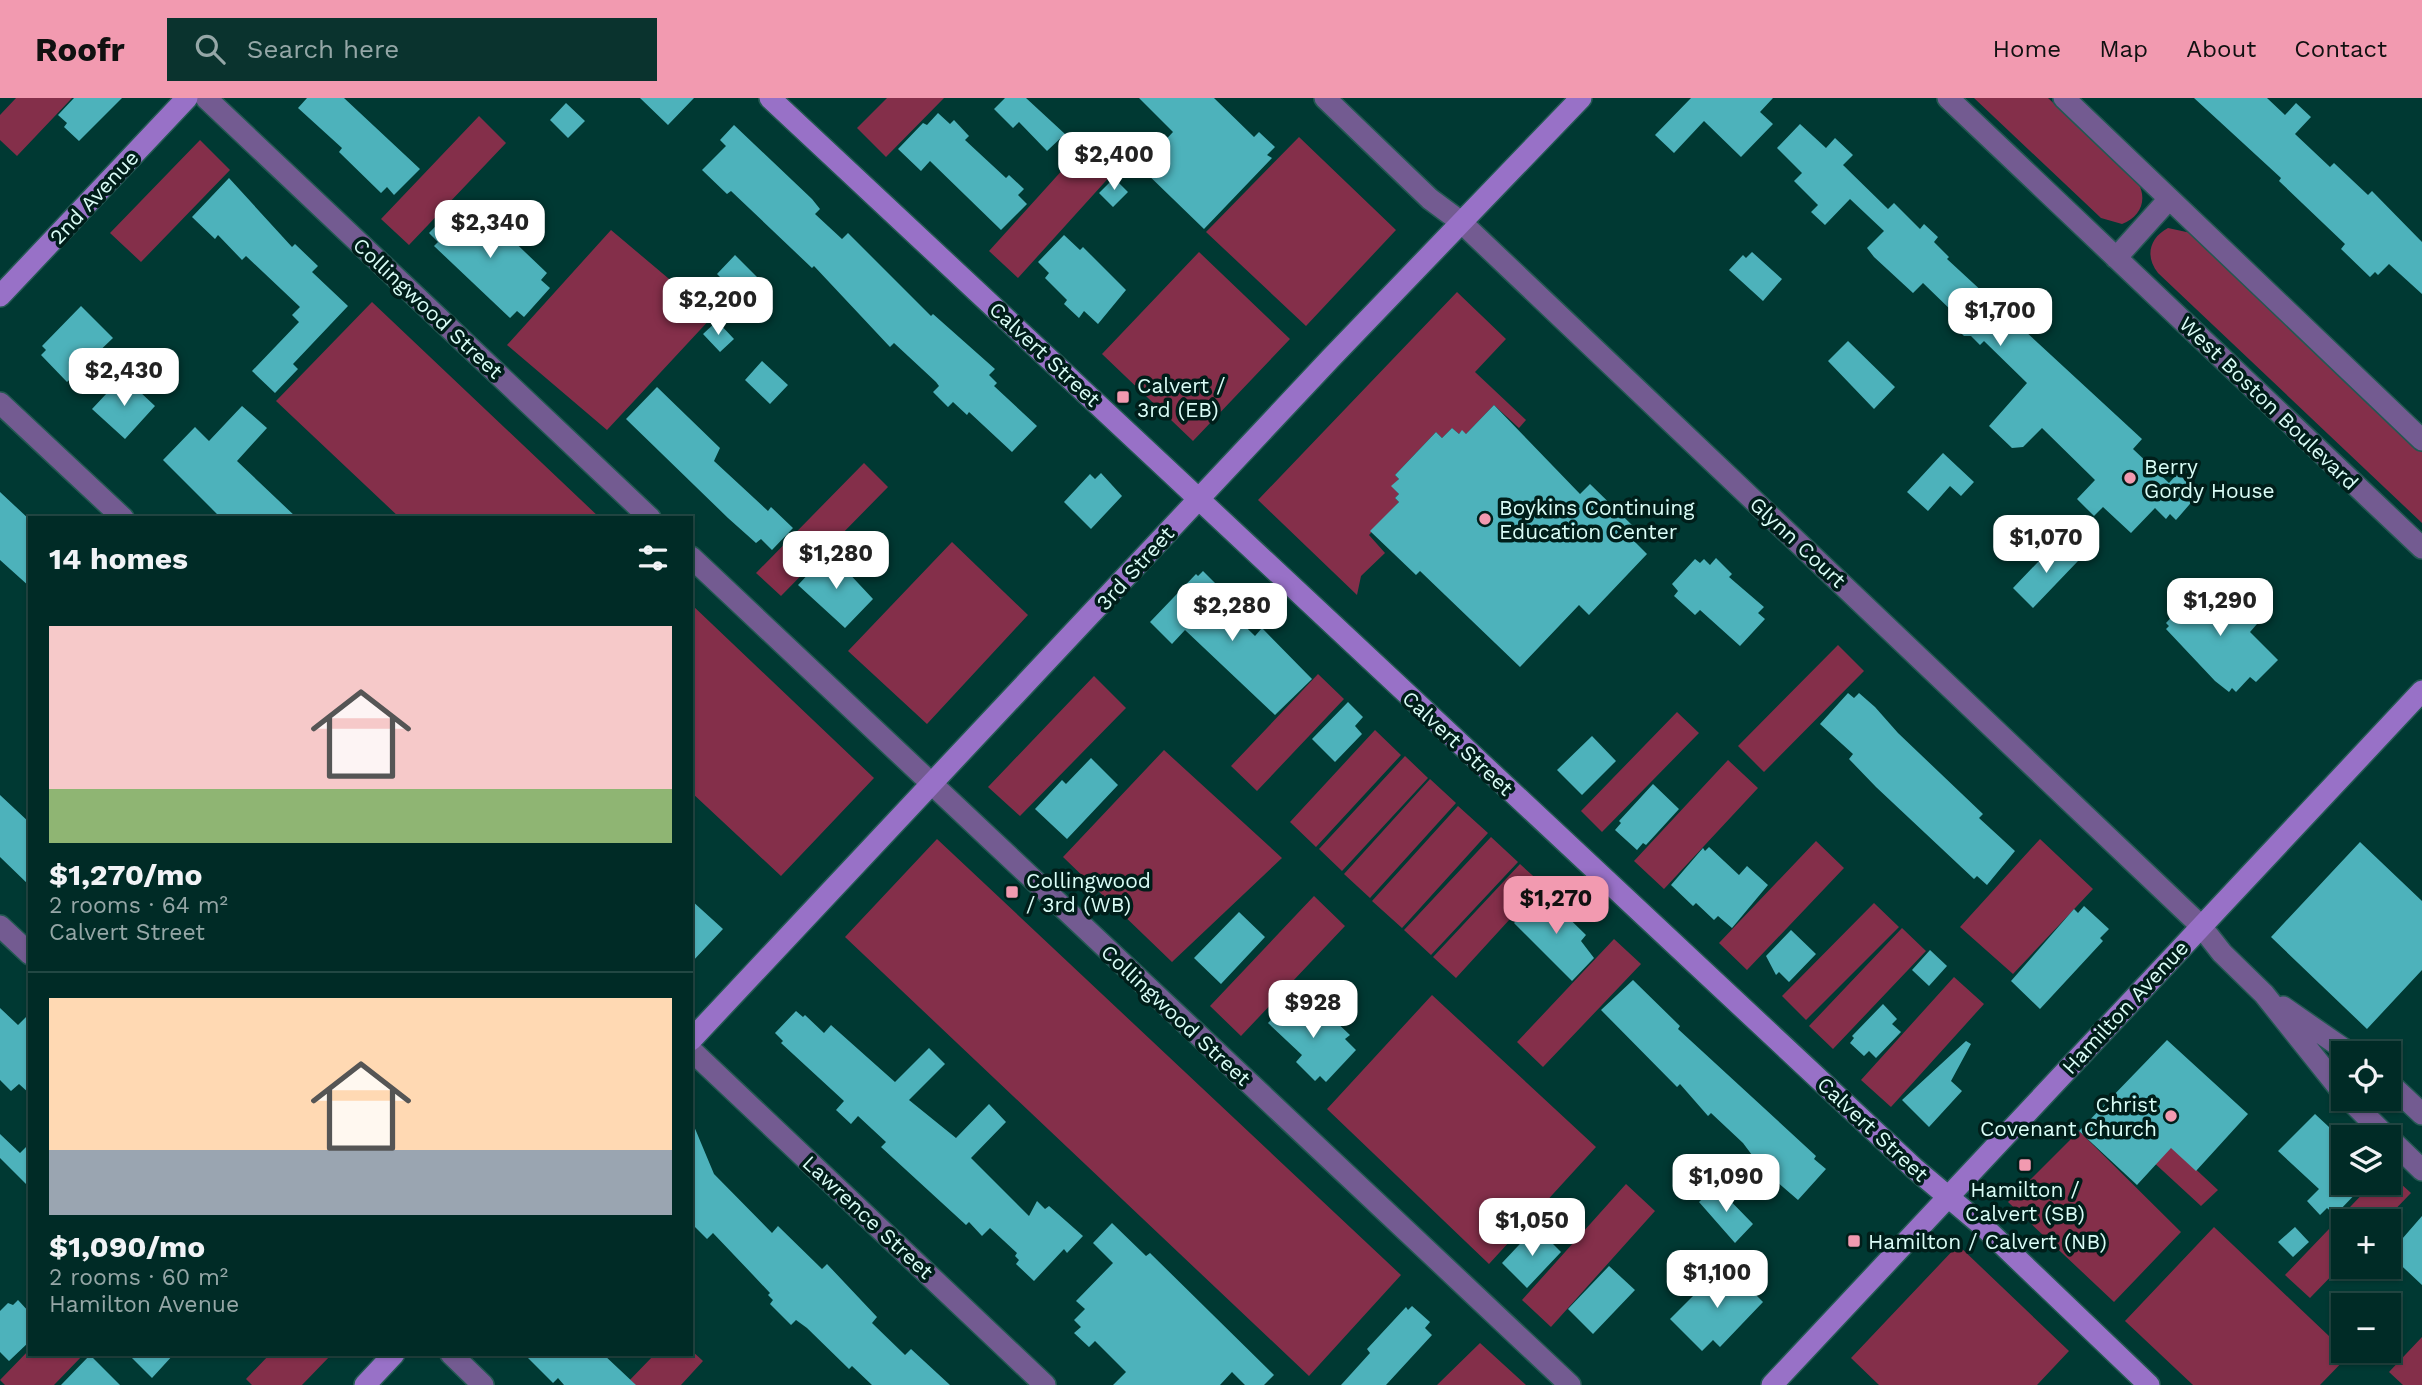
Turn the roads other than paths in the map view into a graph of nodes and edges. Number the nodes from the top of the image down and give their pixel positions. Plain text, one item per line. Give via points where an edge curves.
1 (187, 98) edge
2 (206, 98) edge
3 (770, 98) edge
4 (1325, 98) edge
5 (1581, 98) edge
6 (1948, 98) edge
7 (2064, 98) edge
8 (2169, 200) junction
9 (1461, 222) junction
10 (2116, 258) junction
11 (0, 296) edge
12 (0, 403) edge
13 (2422, 440) edge
14 (1199, 498) junction
15 (121, 516) edge
16 (648, 516) edge
17 (2422, 548) edge
18 (693, 559) edge
19 (2422, 691) edge
20 (932, 785) junction
21 (2200, 925) junction
22 (0, 926) edge
23 (28, 952) edge
24 (2264, 994) junction
25 (693, 1038) edge
26 (2332, 1041) edge
27 (693, 1051) edge
28 (2331, 1078) edge
29 (2401, 1094) edge
30 (2361, 1111) edge
31 (2422, 1114) edge
32 (2375, 1125) edge
33 (2401, 1150) edge
34 (2422, 1170) edge
35 (1947, 1198) junction
36 (392, 1356) edge
37 (453, 1356) edge
38 (365, 1385) edge
39 (483, 1385) edge
40 (1045, 1385) edge
41 (1570, 1385) edge
42 (1772, 1385) edge
43 (2149, 1385) edge

1 - 11 street, 2nd Avenue
2 - 16 street, Collingwood Street
3 - 14 street, Calvert Street
4 - 9 street, Glynn Court via 1430,199
5 - 9 street, 3rd Street
6 - 10 street, West Boston Boulevard
7 - 8 street
8 - 10 street
8 - 13 street
9 - 14 street, 3rd Street
9 - 21 street, Glynn Court
10 - 17 street, West Boston Boulevard
12 - 15 street
14 - 20 street, 3rd Street
14 - 35 street, Calvert Street
18 - 20 street, Collingwood Street
19 - 21 street, Hamilton Avenue
20 - 25 street, 3rd Street
20 - 41 street, Collingwood Street
21 - 24 street, Glynn Court
21 - 35 street, Hamilton Avenue
22 - 23 street
24 - 26 street, Glynn Court
24 - 28 street, Glynn Court
27 - 40 street, Lawrence Street
29 - 31 street
30 - 32 street
33 - 34 street
35 - 42 street, Hamilton Avenue
35 - 43 street, Calvert Street via 1984,1227
36 - 38 street
37 - 39 street

